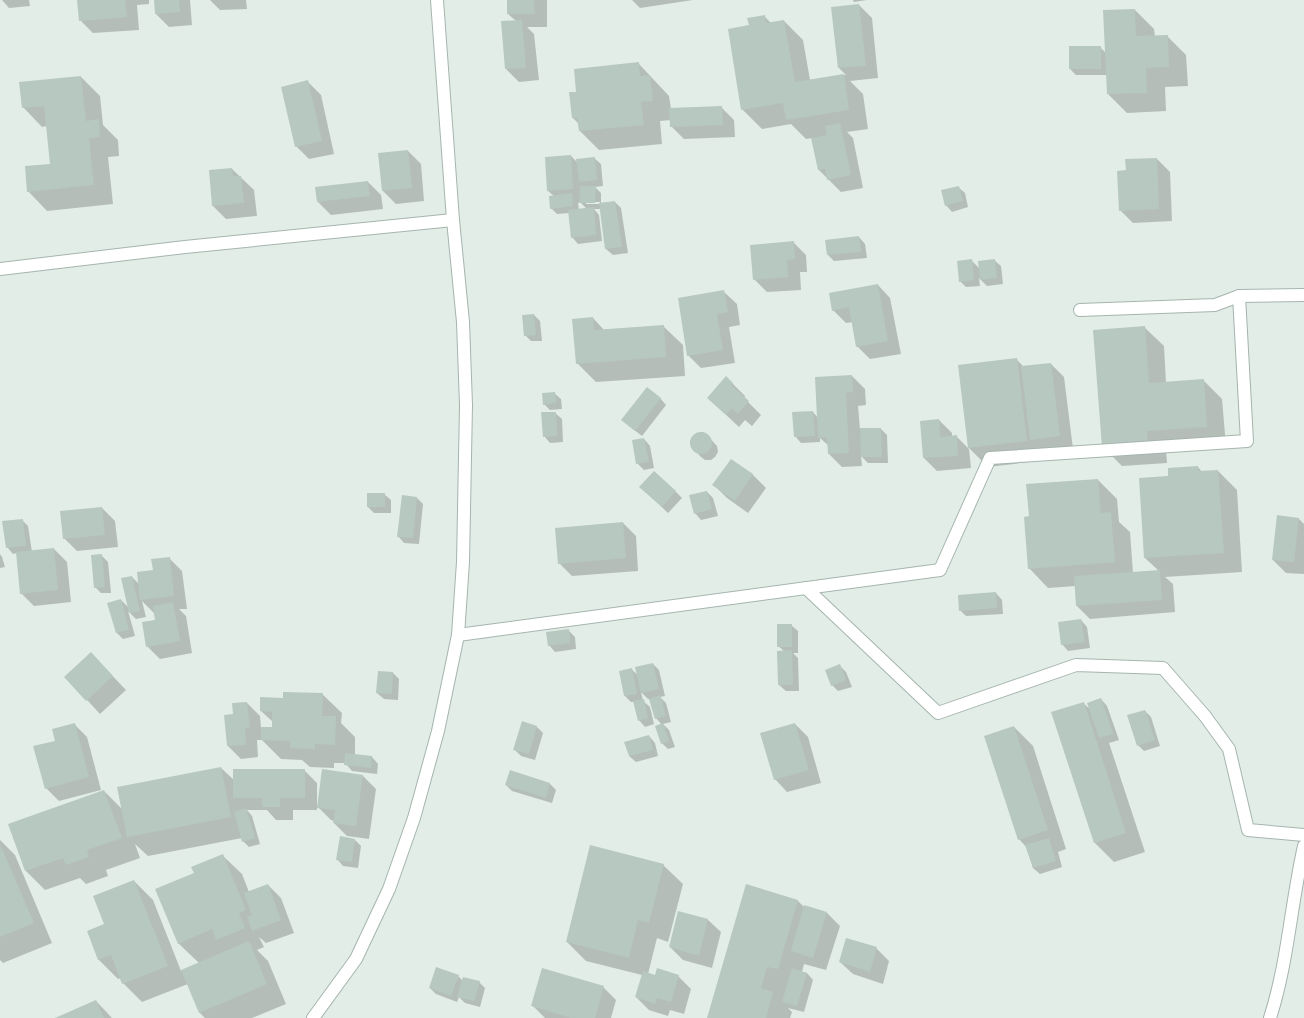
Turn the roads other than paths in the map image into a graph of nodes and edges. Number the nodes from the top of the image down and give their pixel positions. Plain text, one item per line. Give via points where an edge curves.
1 (437, 0) edge
2 (453, 220) junction
3 (0, 269) edge
4 (1304, 295) edge
5 (1239, 296) junction
6 (1080, 310) dead end
7 (806, 588) junction
8 (458, 635) junction
9 (1304, 835) edge
10 (1304, 846) edge
11 (313, 1018) edge
12 (1270, 1018) edge

1 - 2 street
2 - 3 street
2 - 8 street via 464,322 466,405 463,562
4 - 5 street
5 - 6 street via 1215,305
5 - 7 street via 1247,441 990,458 940,570
7 - 8 street
7 - 9 street via 938,713 1076,665 1163,668 1205,716 1229,749 1248,830
8 - 11 street via 438,731 414,818 389,889 356,959
10 - 12 street

